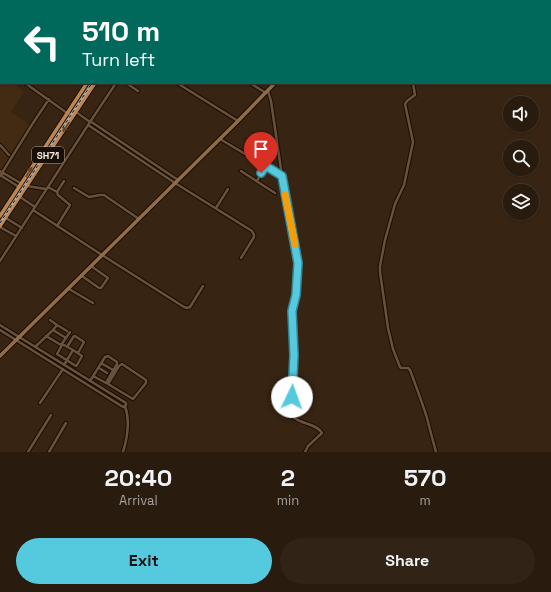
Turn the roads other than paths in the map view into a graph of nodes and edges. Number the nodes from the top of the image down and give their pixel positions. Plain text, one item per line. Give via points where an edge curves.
1 (26, 84) edge
2 (86, 84) edge
3 (94, 84) edge
4 (115, 84) edge
5 (128, 84) edge
6 (182, 84) edge
7 (252, 84) edge
8 (273, 84) edge
9 (413, 84) edge
10 (138, 91) dead end
11 (267, 92) junction
12 (49, 100) junction
13 (67, 113) junction
14 (75, 114) junction
15 (238, 121) junction
16 (90, 122) junction
17 (88, 125) junction
18 (220, 139) junction
19 (0, 145) edge
20 (9, 155) dead end
21 (266, 166) junction
22 (241, 171) dead end
23 (0, 174) edge
24 (282, 176) junction
25 (64, 181) dead end
26 (257, 181) junction
27 (177, 182) junction
28 (21, 186) junction
29 (27, 186) junction
30 (47, 188) junction
31 (74, 188) dead end
32 (228, 189) dead end
33 (57, 192) junction
34 (275, 192) dead end
35 (20, 197) junction
36 (216, 208) junction
37 (34, 209) junction
38 (0, 216) edge
39 (6, 218) junction
40 (140, 219) junction
41 (0, 226) edge
42 (57, 226) junction
43 (22, 228) junction
44 (16, 236) junction
45 (102, 256) junction
46 (241, 258) dead end
47 (0, 261) edge
48 (91, 266) junction
49 (82, 276) junction
50 (203, 286) dead end
51 (69, 288) junction
52 (93, 304) dead end
53 (50, 320) dead end
54 (0, 325) edge
55 (57, 325) junction
56 (0, 330) edge
57 (53, 330) junction
58 (46, 336) junction
59 (66, 338) junction
60 (18, 339) junction
61 (61, 345) junction
62 (35, 347) junction
63 (67, 347) junction
64 (73, 350) junction
65 (57, 351) dead end
66 (78, 353) junction
67 (0, 356) edge
68 (67, 360) junction
69 (101, 363) junction
70 (64, 365) junction
71 (63, 368) junction
72 (99, 368) junction
73 (113, 370) junction
74 (107, 373) dead end
75 (93, 376) junction
76 (90, 381) junction
77 (102, 382) junction
78 (99, 386) junction
79 (121, 392) junction
80 (117, 398) junction
81 (40, 403) dead end
82 (125, 406) junction
83 (51, 415) dead end
84 (66, 423) dead end
85 (28, 452) edge
86 (49, 452) edge
87 (122, 452) edge
88 (305, 452) edge
89 (436, 452) edge

1 - 12 street
2 - 13 main road, SH71
3 - 14 main road, SH71
4 - 16 street
5 - 10 street
6 - 15 street
7 - 11 street
8 - 11 street
9 - 89 street via 416,95 405,104 413,142 404,185 395,204 385,240 380,278 393,349 400,367 410,370
11 - 15 street
11 - 24 street via 272,101
12 - 13 street
12 - 23 street
13 - 14 street
28 -> 13 main road, SH71
14 - 16 street
14 -> 29 main road, SH71
15 - 18 street
16 - 17 street
16 - 27 street
17 - 27 street
17 - 30 street
18 - 21 street
18 - 27 street
19 - 20 street
21 - 24 street
21 - 26 street
22 - 26 street
23 - 28 street
24 - 88 street via 298,263 292,311 292,414 294,418 319,429 322,433
25 - 33 street
26 - 34 street
27 - 36 street
27 - 40 street
28 - 38 main road, SH71
29 - 30 street
29 - 35 main road, SH71
30 - 33 street
30 - 37 street
31 - 40 street via 89,197 104,195
32 - 36 street
33 - 42 street via 70,205
35 - 37 street
35 - 39 main road, SH71
36 - 46 street via 252,231 254,235
37 - 42 street
37 - 43 street
39 - 41 main road, SH71
39 - 43 street
40 - 45 street
41 - 44 street
42 - 45 street
43 - 44 street
44 - 47 street
45 - 48 street
45 - 50 street via 184,307 190,307
48 - 49 street
48 - 49 street via 108,278 102,287 99,288
49 - 51 street
51 - 52 street
51 - 60 street
53 - 55 street
54 - 60 street
55 - 57 street
55 - 59 street via 68,332
56 - 60 street
57 - 58 street
57 - 59 street
58 - 61 street
58 - 62 street
59 - 61 street
60 - 62 street
60 - 67 street
60 - 71 street
61 - 65 street
62 - 70 street
63 - 64 street
63 - 66 street via 75,336 84,342
63 - 68 street via 62,345 57,353
64 - 66 street
64 - 68 street
66 - 68 street via 82,357 77,366
68 - 70 street
69 - 72 street
69 - 73 street
69 - 73 street via 108,356 117,362
70 - 76 street
71 - 81 street
71 - 82 street
72 - 74 street
72 - 75 street
73 - 77 street via 106,383
75 - 76 street
75 - 77 street
76 - 78 street
77 - 78 street
78 - 80 street
79 - 79 street via 108,384 120,365 146,380 133,399
79 - 80 street
80 - 82 street via 126,403
82 - 87 street via 127,431
83 - 85 street
84 - 86 street

